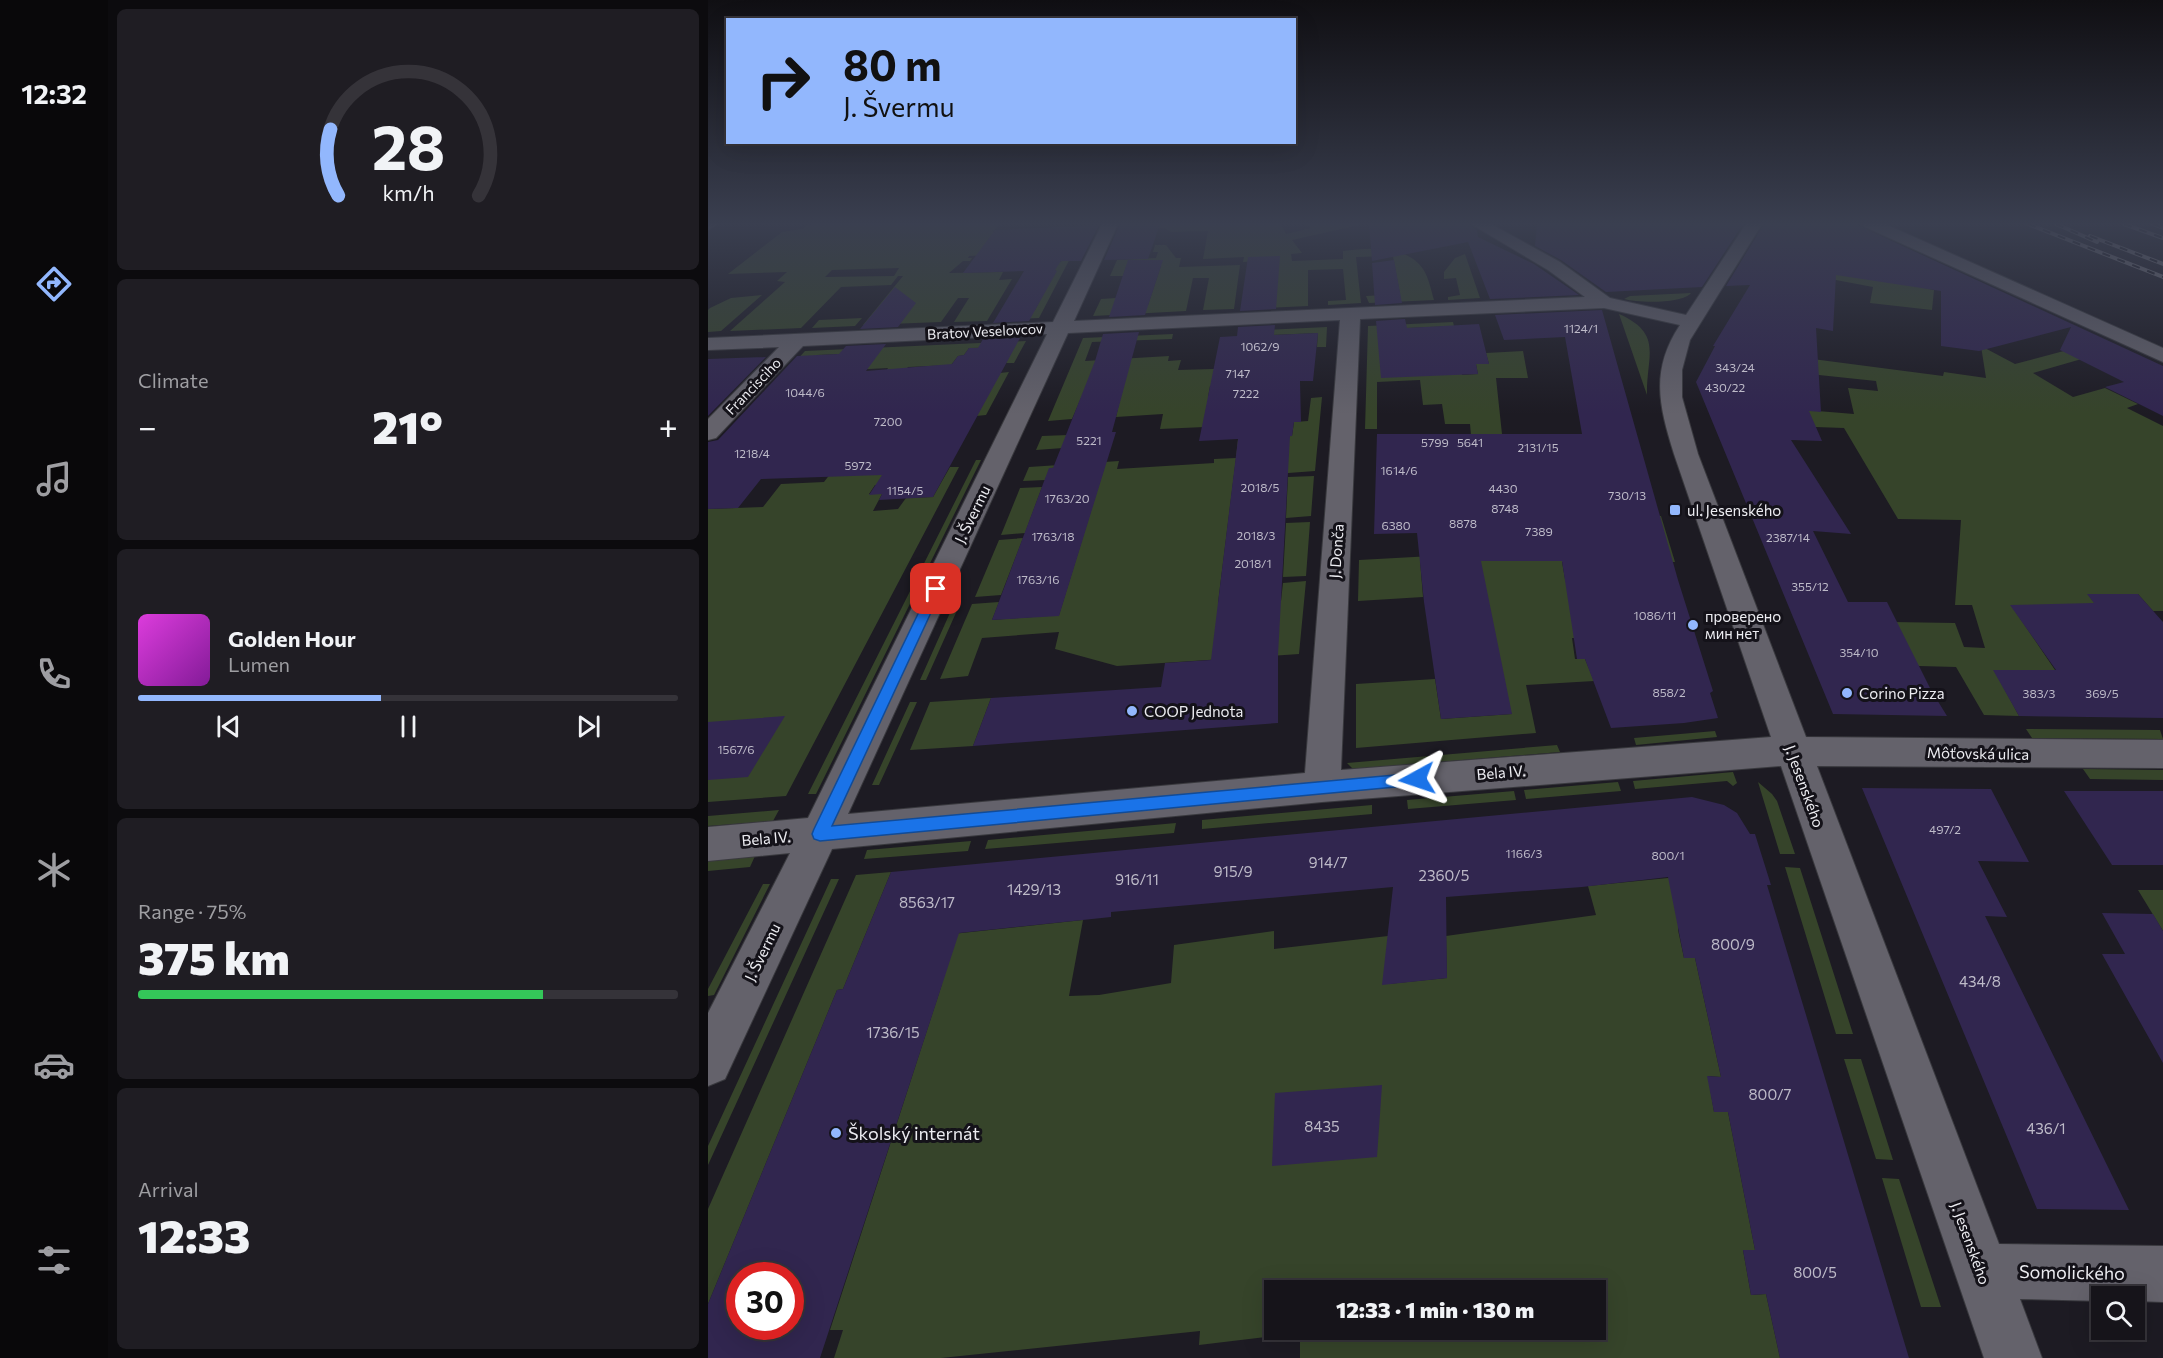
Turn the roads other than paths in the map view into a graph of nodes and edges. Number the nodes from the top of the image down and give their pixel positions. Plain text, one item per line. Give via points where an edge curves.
1 (1080, 287) edge
2 (1541, 287) edge
3 (1583, 287) edge
4 (1714, 287) edge
5 (2011, 287) edge
6 (1604, 302) junction
7 (1548, 305) junction
8 (1350, 314) junction
9 (1692, 322) junction
10 (1061, 328) junction
11 (797, 340) junction
12 (708, 344) edge
13 (2163, 356) edge
14 (708, 433) edge
15 (1792, 751) junction
16 (2163, 754) edge
17 (1322, 787) junction
18 (820, 834) junction
19 (708, 844) edge
20 (708, 1062) edge
21 (1981, 1271) junction
22 (2163, 1274) edge
23 (2013, 1358) edge

1 - 10 street, J. Švermu
2 - 7 street
3 - 6 street
4 - 9 street, J. Jesenského
5 - 13 street
6 - 7 street, Bratov Veselovcov
6 - 9 street, Bratov Veselovcov
7 - 8 street, Bratov Veselovcov
8 - 10 street, Bratov Veselovcov
8 - 17 street, J. Donča
9 - 15 street, J. Jesenského via 1672,359 1670,396 1686,454
10 - 11 street, Bratov Veselovcov
10 - 18 street, J. Švermu
11 - 12 street, Bratov Veselovcov
11 - 14 street, Francisciho
15 - 16 street, Môťovská ulica
15 - 17 street, Bela IV. via 1632,760
15 - 21 street, J. Jesenského
17 - 18 street, Bela IV.
18 - 19 street, Bela IV.
18 - 20 street, J. Švermu
21 - 22 street, Somolického
21 - 23 street, J. Jesenského

